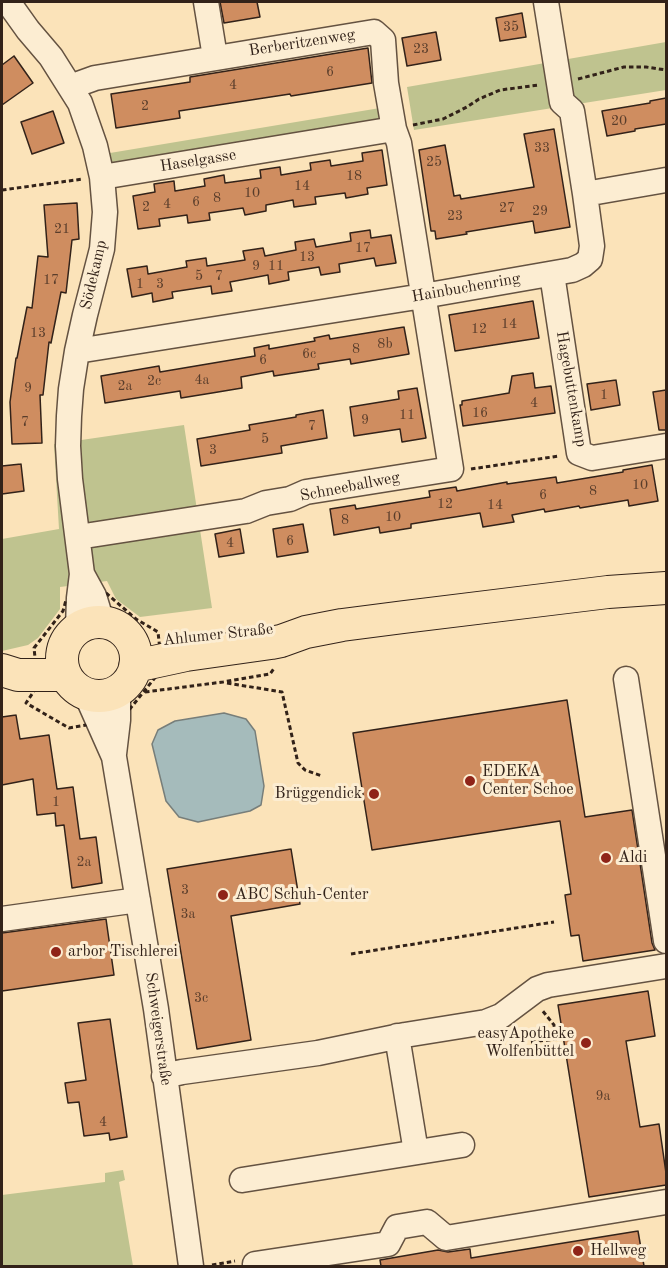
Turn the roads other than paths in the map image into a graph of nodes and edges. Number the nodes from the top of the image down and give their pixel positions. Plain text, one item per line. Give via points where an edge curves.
1 (8, 2) edge
2 (206, 2) edge
3 (546, 2) edge
4 (215, 57) junction
5 (70, 87) junction
6 (394, 129) junction
7 (102, 177) junction
8 (666, 180) edge
9 (585, 194) junction
10 (552, 274) junction
11 (423, 296) junction
12 (77, 351) junction
13 (666, 446) edge
14 (78, 537) junction
15 (666, 588) edge
16 (79, 654) junction
17 (2, 670) edge
18 (132, 672) junction
19 (626, 680) dead end
20 (114, 757) junction
21 (138, 900) junction
22 (2, 919) edge
23 (666, 941) edge
24 (666, 966) edge
25 (397, 1036) junction
26 (164, 1076) junction
27 (462, 1145) dead end
28 (416, 1152) junction
29 (242, 1180) dead end
30 (666, 1202) edge
31 (244, 1263) road end
32 (191, 1266) edge

1 - 5 street, Södekamp
2 - 4 street
3 - 9 street, Hainbuchenring via 562,102 572,111
4 - 5 street, Berberitzenweg via 94,78
4 - 6 street, Berberitzenweg via 374,32 383,40
5 - 7 street, Södekamp via 88,123
6 - 7 street, Haselgasse
6 - 11 street, Berberitzenweg
7 - 12 street, Södekamp via 102,249
8 - 9 street
9 - 10 street, Hainbuchenring via 590,259 572,270
10 - 11 street, Hainbuchenring
10 - 13 street, Hagebuttenkamp via 579,453 592,458
11 - 12 street, Hainbuchenring
11 - 14 street, Schneeballweg via 451,469 306,492 246,511
12 - 14 street, Södekamp via 68,446
14 - 16 street, Södekamp via 82,574 94,596
15 - 18 main road, Ahlumer Straße via 608,592 306,632 271,643 186,655
16 - 17 main road, Ahlumer Straße via 18,675
16 - 18 main road, Ahlumer Straße via 94,696 102,696
16 - 18 main road, Ahlumer Straße via 118,627
16 - 20 street, Schweigerstraße
18 - 20 street, Schweigerstraße via 118,720
19 - 23 street
20 - 21 street, Schweigerstraße
21 - 22 street
21 - 26 street, Schweigerstraße
24 - 25 street via 548,985 486,1022
25 - 26 street via 318,1053
25 - 28 street
26 - 32 street, Schweigerstraße
27 - 28 street
28 - 29 street
30 - 31 street via 446,1238 427,1222 397,1227 388,1244

